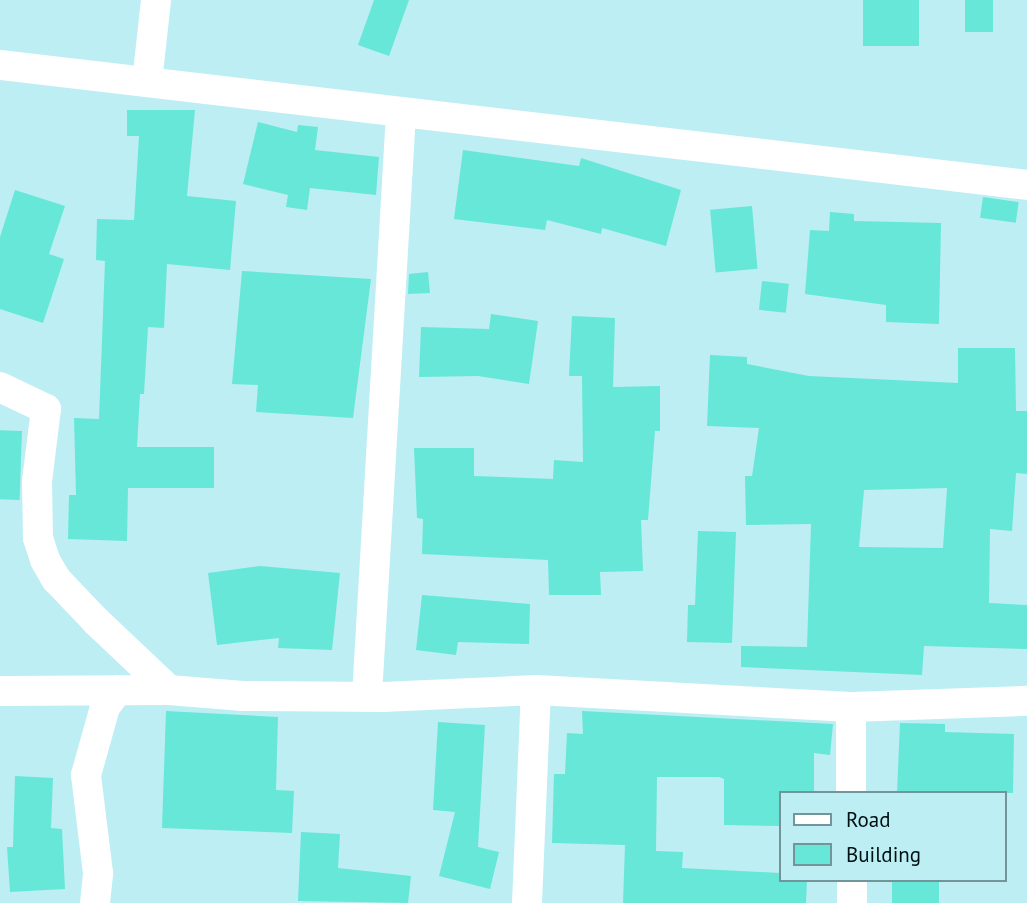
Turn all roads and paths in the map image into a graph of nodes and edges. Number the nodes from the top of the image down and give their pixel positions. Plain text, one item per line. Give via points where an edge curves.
1 (156, 0) edge
2 (0, 65) edge
3 (147, 82) junction
4 (401, 114) junction
5 (1027, 185) edge
6 (0, 387) edge
7 (118, 690) junction
8 (169, 690) junction
9 (536, 690) junction
10 (0, 691) edge
11 (367, 696) junction
12 (1027, 701) edge
13 (851, 706) junction
14 (852, 791) edge
15 (852, 882) edge
16 (95, 903) edge
17 (527, 903) edge
18 (852, 903) edge

1 - 3 street
2 - 3 street
3 - 4 street
4 - 5 street
4 - 11 street
6 - 8 street via 46,409 37,481 38,538 45,560 89,613
7 - 8 street
7 - 10 street
7 - 16 street via 105,707 86,775 98,873
8 - 11 street via 243,696
9 - 11 street
9 - 13 street
9 - 17 street
12 - 13 street
13 - 14 street
15 - 18 street

